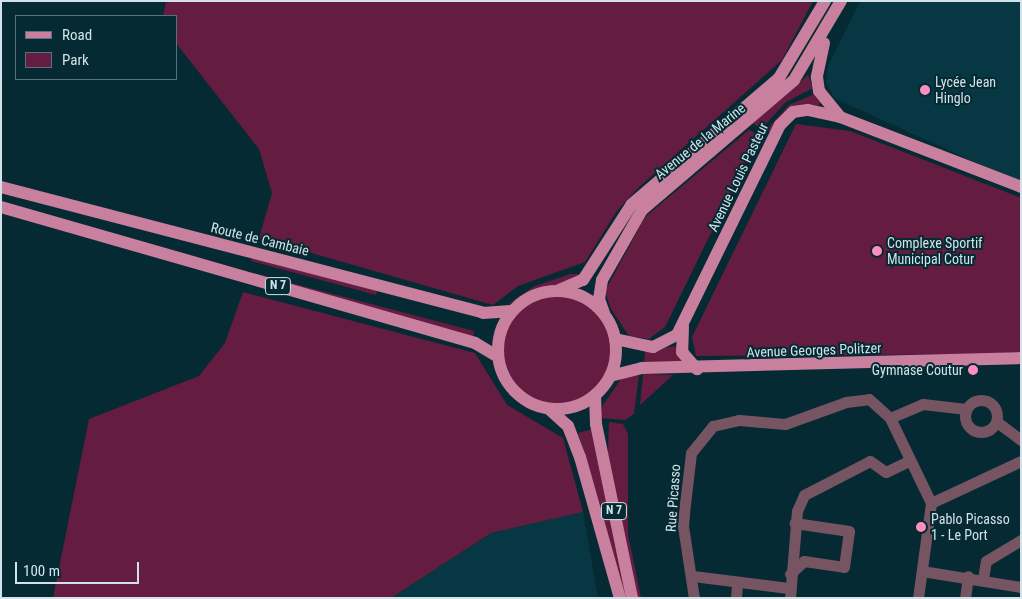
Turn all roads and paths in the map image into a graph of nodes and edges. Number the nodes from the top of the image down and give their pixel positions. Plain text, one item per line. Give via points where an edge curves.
1 (826, 1) edge
2 (841, 1) edge
3 (830, 25) junction
4 (840, 117) junction
5 (1, 187) edge
6 (1021, 187) edge
7 (1, 207) edge
8 (558, 290) junction
9 (512, 311) junction
10 (604, 313) junction
11 (684, 322) junction
12 (615, 339) junction
13 (498, 357) junction
14 (1021, 358) edge
15 (696, 369) junction
16 (610, 376) junction
17 (595, 395) junction
18 (549, 408) junction
19 (966, 409) junction
20 (890, 418) junction
21 (997, 422) junction
22 (1021, 440) edge
23 (909, 461) junction
24 (1021, 461) edge
25 (931, 502) junction
26 (795, 523) junction
27 (1021, 540) edge
28 (922, 571) junction
29 (790, 574) junction
30 (693, 576) junction
31 (968, 576) junction
32 (984, 579) junction
33 (737, 583) junction
34 (1021, 587) edge
35 (789, 593) edge
36 (620, 598) edge
37 (632, 598) edge
38 (694, 598) edge
39 (736, 598) edge
40 (918, 598) edge
41 (965, 598) edge

1 - 8 main road, Avenue de la Marine via 779,78 632,204 583,280
2 - 3 main road, Avenue de la Marine
3 - 4 main road via 817,77 827,106
3 - 10 main road, Avenue de la Marine via 794,80 642,210 602,280 599,293
4 - 6 main road, Avenue Louis Pasteur
4 - 11 main road, Avenue Louis Pasteur via 801,110 786,117
5 - 9 main road, Route de Cambaie / N 7 via 483,313
7 - 13 main road, N 7 via 475,343
8 - 9 main road via 525,299
8 - 10 main road via 584,297
9 - 13 main road via 500,334
10 - 12 main road
11 - 12 main road, Avenue Louis Pasteur via 665,345 644,346
11 - 15 main road via 682,352
12 - 16 main road
13 - 18 main road via 511,387 523,398
14 - 15 main road, Avenue Georges Politzer
15 - 16 main road, Avenue Georges Politzer via 642,368
16 - 17 main road
17 - 18 main road via 569,408
17 - 37 main road, N 7 via 596,424
18 - 36 main road, N 7 via 568,426 580,457
19 - 20 street via 924,404
19 - 21 street via 974,401 990,402 997,410
19 - 21 street via 965,419 975,431 985,432
20 - 23 street, Rue Picasso
20 - 30 street, Rue Picasso via 869,399 846,402 785,424 739,420 713,426 691,453 683,526 687,565
21 - 22 street
23 - 25 street, Rue Picasso
23 - 26 street via 886,472 870,462 811,489 800,500
24 - 25 street
25 - 28 street
26 - 29 street
26 - 29 street via 850,531 844,567 804,561
27 - 32 street via 986,561
28 - 31 street
28 - 40 street
29 - 35 street
30 - 33 street
30 - 38 street
31 - 32 street
31 - 41 street
32 - 34 street
33 - 35 street
33 - 39 street

